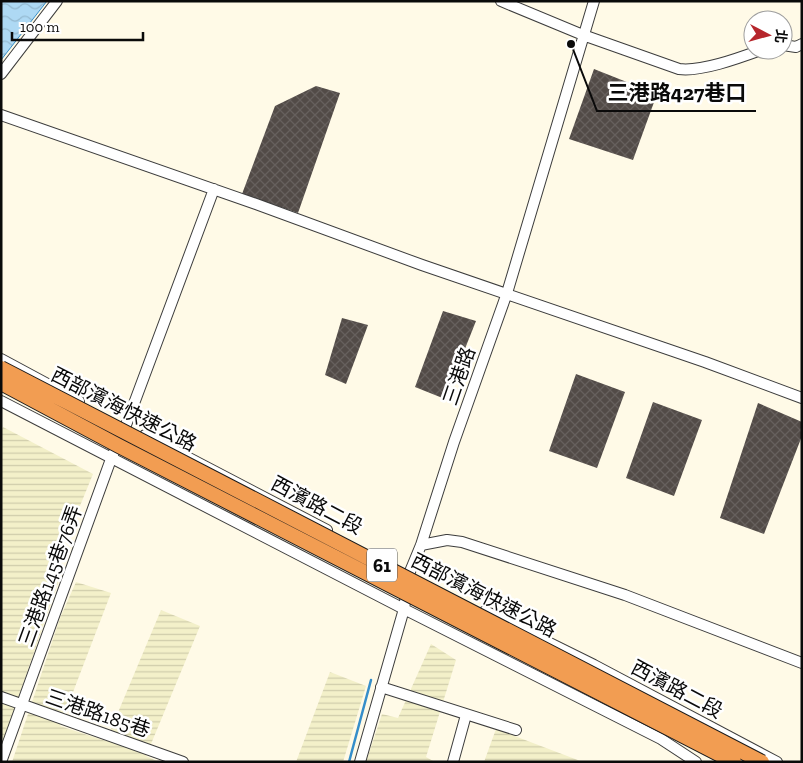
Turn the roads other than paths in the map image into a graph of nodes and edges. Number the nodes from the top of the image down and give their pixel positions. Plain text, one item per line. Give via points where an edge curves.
1 (57, 1) edge
2 (501, 1) edge
3 (594, 1) edge
4 (583, 35) junction
5 (743, 56) edge
6 (1, 74) edge
7 (1, 115) edge
8 (214, 189) junction
9 (506, 294) junction
10 (1, 359) edge
11 (1, 368) edge
12 (1, 383) edge
13 (802, 398) edge
14 (1, 401) edge
15 (126, 425) junction
16 (110, 459) junction
17 (421, 545) junction
18 (409, 574) junction
19 (404, 609) junction
20 (802, 663) edge
21 (382, 686) junction
22 (1, 697) edge
23 (21, 704) junction
24 (466, 715) junction
25 (516, 730) dead end
26 (1, 762) edge
27 (183, 762) edge
28 (360, 762) edge
29 (453, 762) edge
30 (696, 762) edge
31 (734, 762) edge
32 (762, 762) edge
33 (777, 762) edge

1 - 6 street
2 - 4 street
3 - 4 street, 三港路
4 - 5 street via 689,71
4 - 9 street, 三港路
7 - 8 street
8 - 9 street
8 - 15 street, 三港路145巷76弄
9 - 13 street
9 - 17 street, 三港路
10 - 15 street, 西濱路二段
11 - 32 highway, 西部濱海快速公路 / 61, bridge
12 - 31 highway, 西部濱海快速公路 / 61, bridge
14 - 16 street
15 - 16 street, 三港路145巷76弄
15 - 18 street, 西濱路二段
16 - 19 street
16 - 23 street, 三港路145巷76弄
17 - 18 street, 三港路
17 - 20 street via 447,540 462,542 625,595
18 - 19 street, 三港路
18 - 33 street, 西濱路二段 via 594,665
19 - 21 street, 三港路
19 - 30 street via 661,738
21 - 24 street
21 - 28 street, 三港路
22 - 23 street, 三港路185巷
23 - 26 street, 三港路145巷76弄
23 - 27 street, 三港路185巷
24 - 25 street
24 - 29 street

